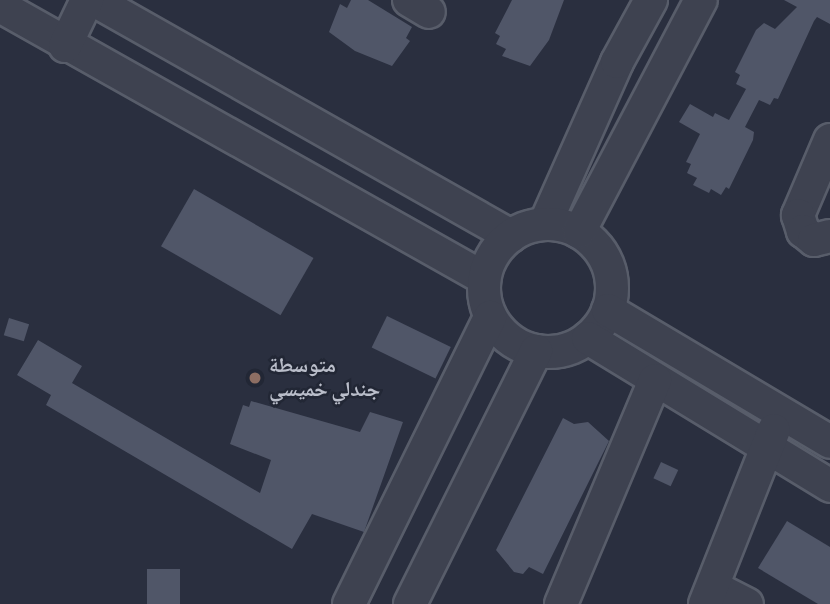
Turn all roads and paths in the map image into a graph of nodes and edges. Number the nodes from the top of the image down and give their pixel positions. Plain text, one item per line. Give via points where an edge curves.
1 (87, 0) edge
2 (94, 0) edge
3 (650, 0) edge
4 (701, 0) edge
5 (0, 6) edge
6 (65, 46) junction
7 (830, 141) edge
8 (545, 224) junction
9 (579, 232) junction
10 (511, 236) junction
11 (830, 236) edge
12 (484, 278) junction
13 (608, 310) junction
14 (490, 317) junction
15 (588, 338) junction
16 (536, 351) junction
17 (655, 380) junction
18 (784, 413) junction
19 (830, 442) edge
20 (764, 448) junction
21 (830, 486) edge
22 (709, 596) edge
23 (349, 604) edge
24 (410, 604) edge
25 (561, 604) edge
26 (747, 604) edge

1 - 6 street
2 - 10 street
3 - 8 street via 617,62
4 - 9 street
5 - 6 street
6 - 12 street
7 - 11 street via 797,215 803,231 814,240
8 - 9 street
8 - 10 street
9 - 13 street via 605,259 611,275
10 - 12 street via 494,254
12 - 14 street
13 - 15 street
13 - 18 street
14 - 16 street via 518,344
14 - 23 street
15 - 16 street via 572,347
15 - 17 street
16 - 24 street
17 - 20 street
17 - 25 street via 589,528
18 - 19 street
18 - 20 street
20 - 21 street
20 - 22 street
22 - 26 street

